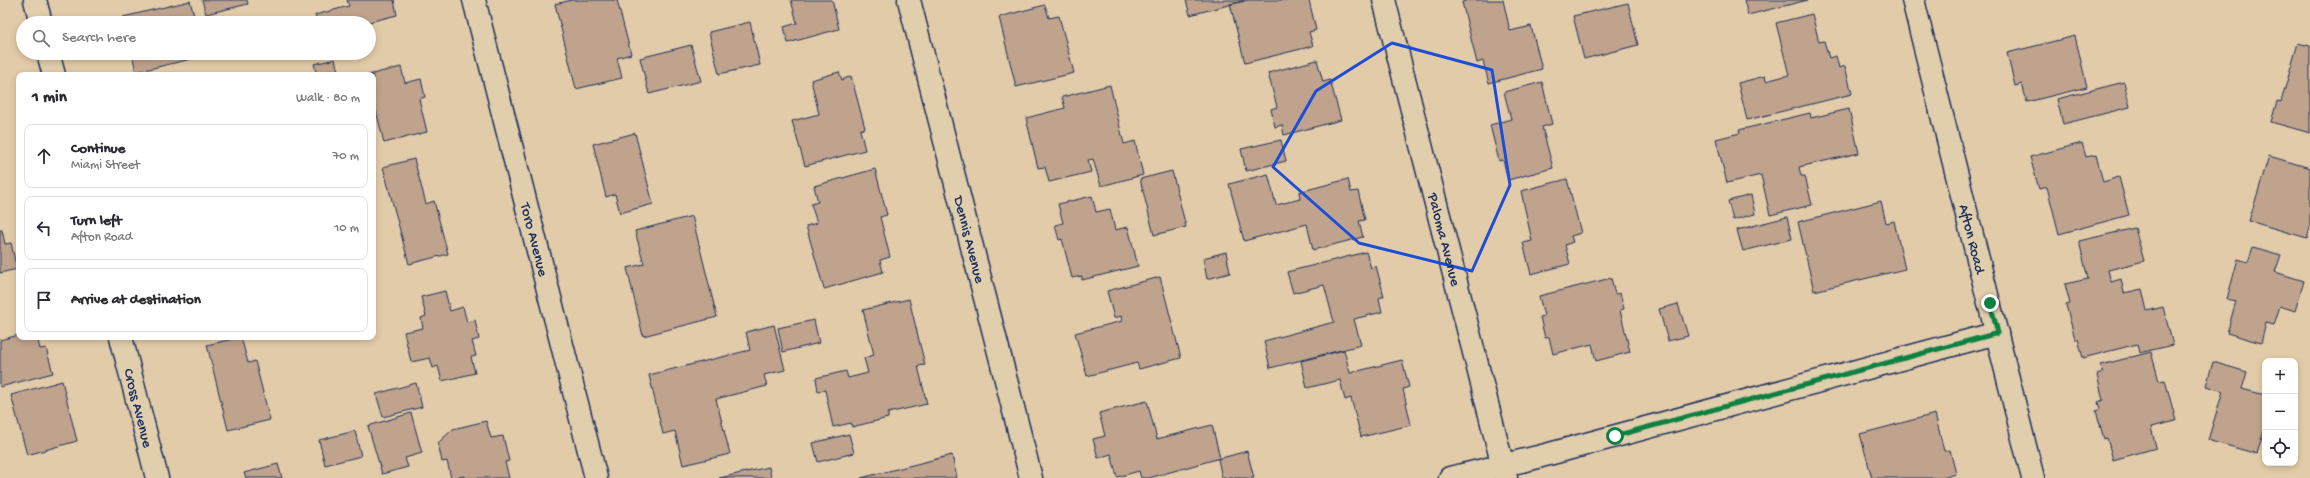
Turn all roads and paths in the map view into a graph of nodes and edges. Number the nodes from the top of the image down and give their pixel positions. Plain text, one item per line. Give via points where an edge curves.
1 (35, 0) edge
2 (474, 0) edge
3 (909, 0) edge
4 (1384, 0) edge
5 (1913, 0) edge
6 (39, 16) edge
7 (50, 60) edge
8 (53, 72) edge
9 (1998, 333) junction
10 (122, 340) edge
11 (1505, 472) edge
12 (157, 478) edge
13 (596, 478) edge
14 (1031, 478) edge
15 (1450, 478) edge
16 (2033, 478) edge

1 - 6 street
2 - 13 street, Toro Avenue
3 - 14 street, Dennis Avenue
4 - 11 street, Paloma Avenue
5 - 9 street, Afton Road
7 - 8 street
9 - 11 street
9 - 16 street, Afton Road
10 - 12 street, Cross Avenue
11 - 15 street

